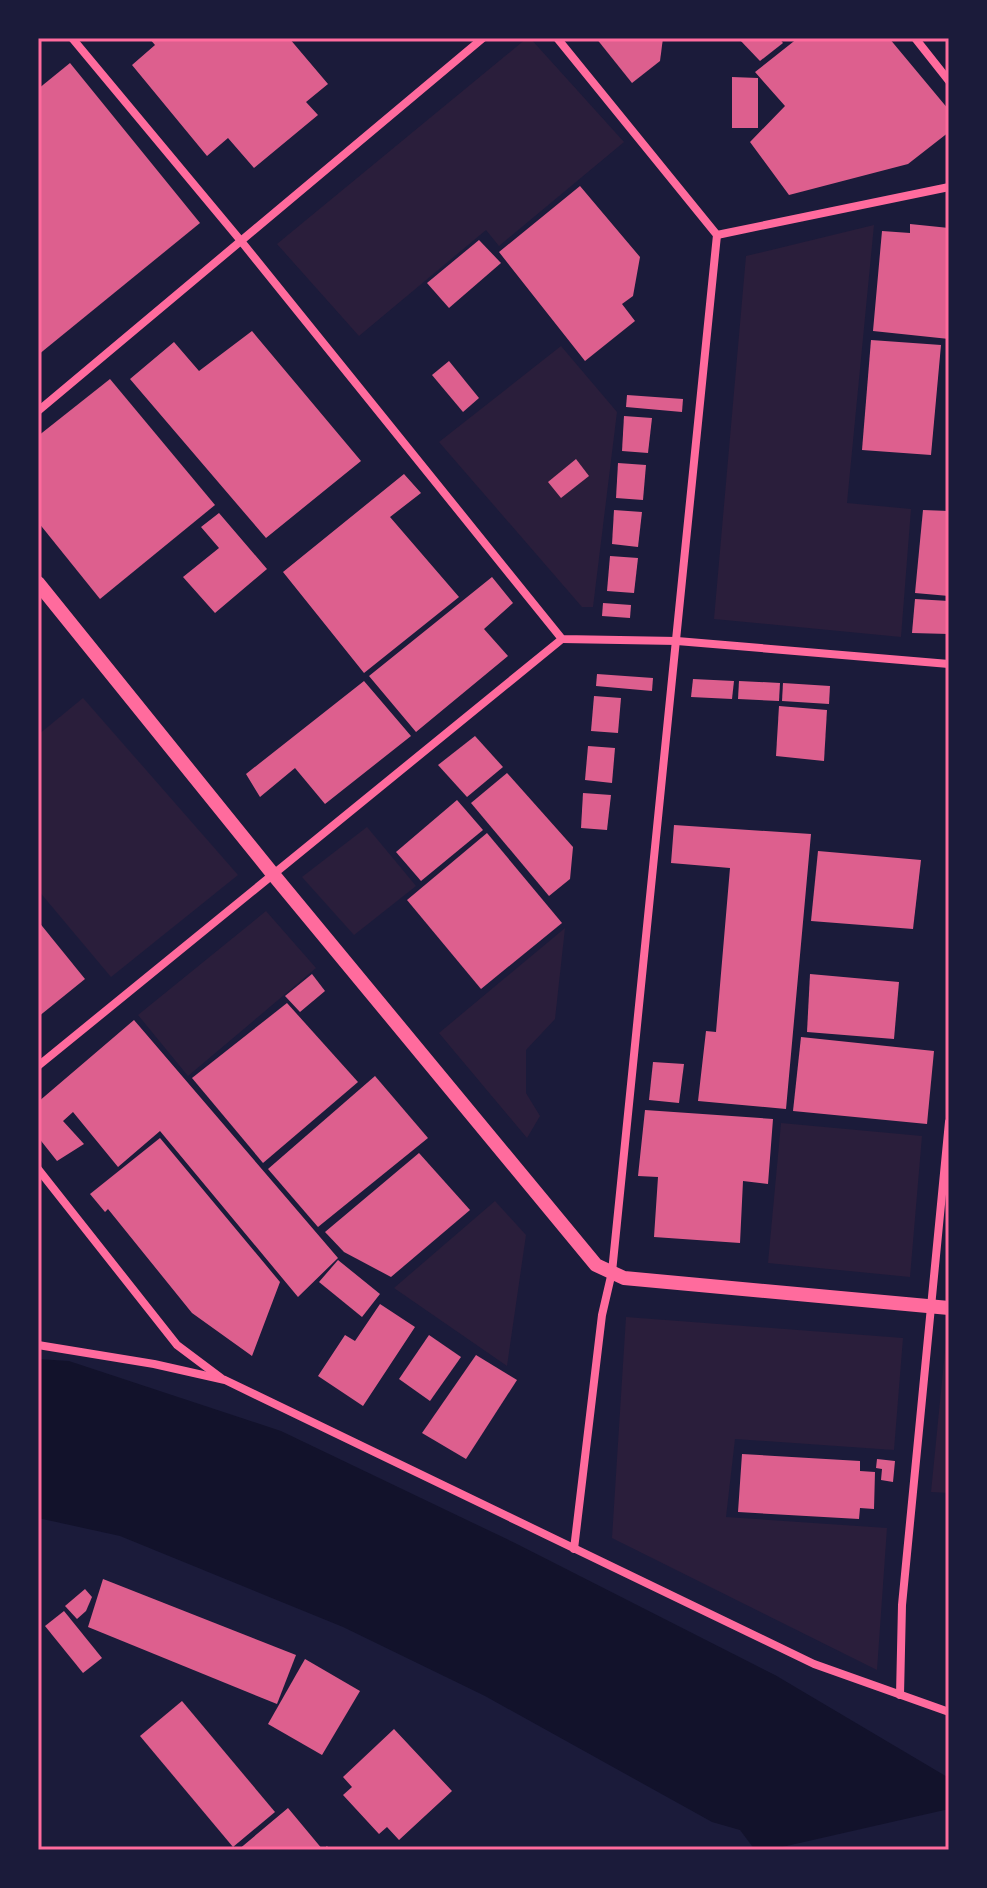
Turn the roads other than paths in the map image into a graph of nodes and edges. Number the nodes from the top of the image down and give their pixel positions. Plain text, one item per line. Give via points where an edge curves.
1 (72, 38) edge
2 (483, 38) edge
3 (557, 38) edge
4 (915, 38) edge
5 (949, 81) edge
6 (949, 187) edge
7 (717, 235) junction
8 (241, 241) junction
9 (38, 411) edge
10 (38, 583) edge
11 (562, 639) junction
12 (677, 641) junction
13 (949, 664) edge
14 (272, 873) junction
15 (38, 1066) edge
16 (949, 1122) edge
17 (38, 1169) edge
18 (612, 1272) junction
19 (932, 1306) junction
20 (949, 1308) edge
21 (38, 1345) edge
22 (225, 1380) junction
23 (574, 1549) junction
24 (900, 1695) junction
25 (949, 1712) edge

1 - 8 street
2 - 8 street
3 - 7 street
4 - 5 street
6 - 7 street
7 - 12 street
8 - 9 street
8 - 11 street
10 - 14 street
11 - 12 street
11 - 14 street
12 - 13 street
12 - 18 street
14 - 15 street
14 - 18 street via 596,1265
16 - 19 street
17 - 22 street via 177,1345
18 - 19 street via 624,1278
18 - 23 street via 602,1315
19 - 20 street
19 - 24 street via 902,1605
21 - 22 street
22 - 23 street
23 - 24 street via 814,1664
24 - 25 street

